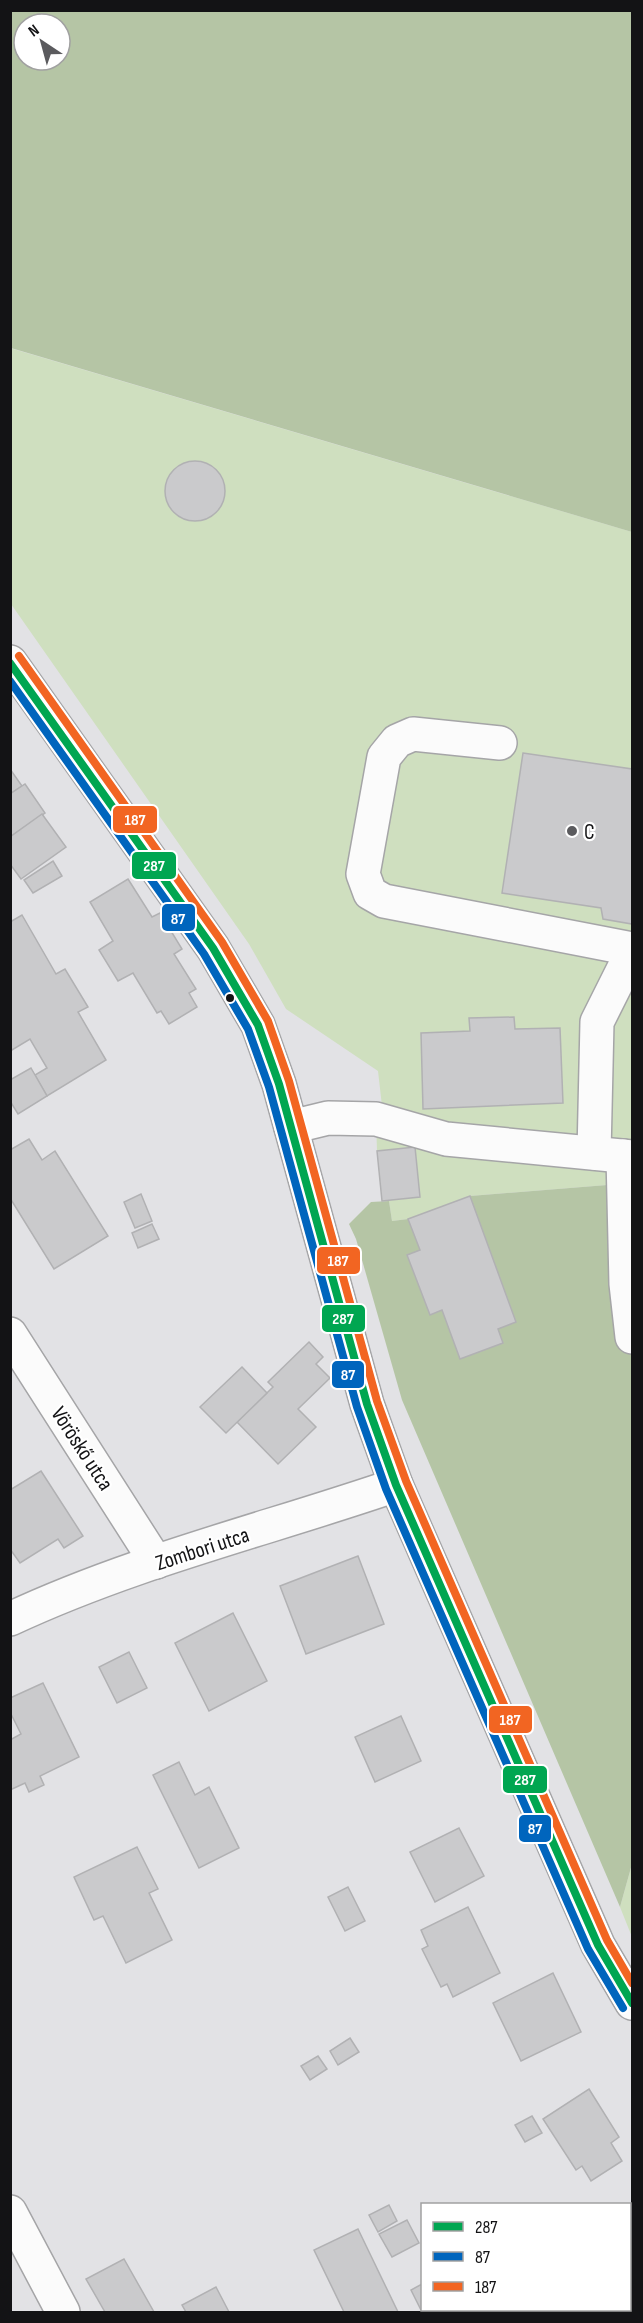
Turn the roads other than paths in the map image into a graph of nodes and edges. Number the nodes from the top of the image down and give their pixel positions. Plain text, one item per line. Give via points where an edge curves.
1 (10, 662) edge
2 (500, 744) dead end
3 (633, 950) edge
4 (291, 1127) junction
5 (617, 1155) edge
6 (629, 1287) edge
7 (10, 1334) edge
8 (633, 1337) edge
9 (396, 1485) junction
10 (156, 1562) junction
11 (10, 1619) edge
12 (633, 2002) edge
13 (10, 2212) edge
14 (63, 2313) edge

1 - 4 street via 239,989 268,1049
2 - 3 street via 414,734 397,741 384,757 363,874 370,893 384,901
3 - 5 street via 597,1022
4 - 5 street via 328,1118 376,1119 446,1139
4 - 9 street via 357,1370
5 - 6 street
6 - 8 street
7 - 10 street, Vöröskő utca
9 - 10 street, Zombori utca
9 - 12 street via 598,1945
10 - 11 street, Zombori utca
13 - 14 street

